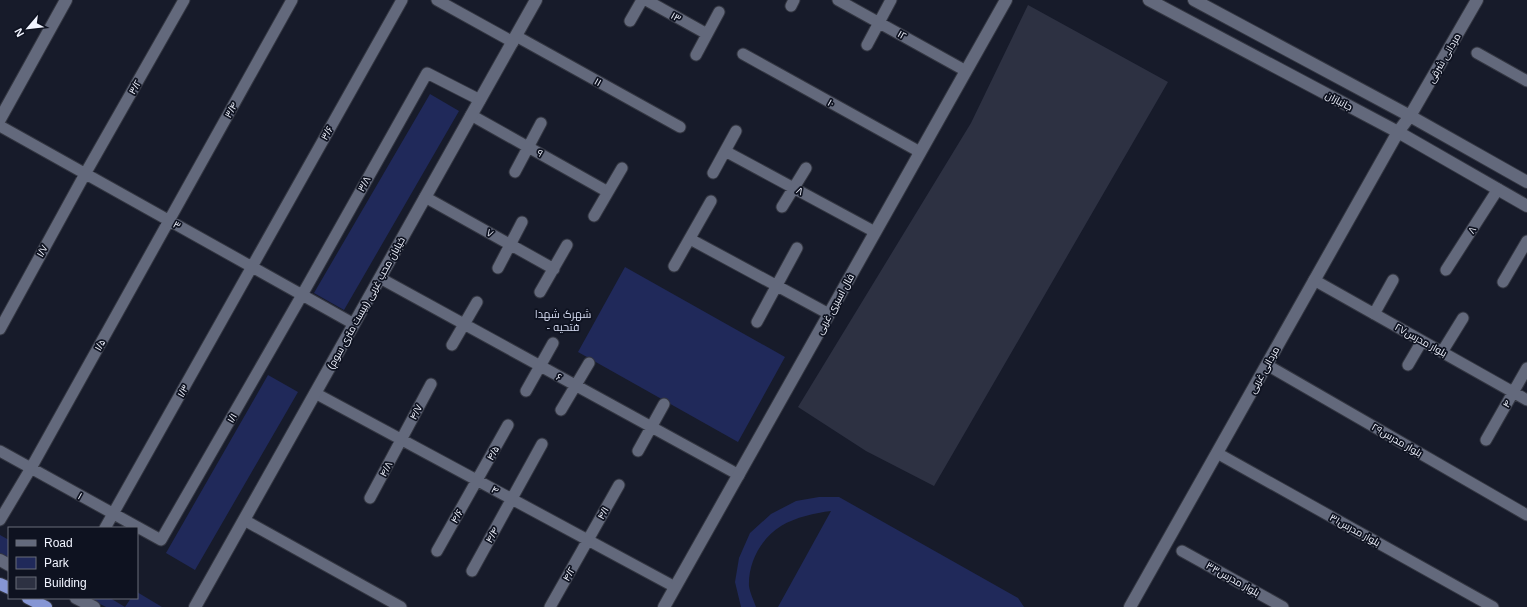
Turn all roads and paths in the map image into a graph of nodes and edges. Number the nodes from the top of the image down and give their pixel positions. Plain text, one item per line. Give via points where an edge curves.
1 (66, 0) edge
2 (184, 0) edge
3 (292, 0) edge
4 (402, 0) edge
5 (437, 0) edge
6 (536, 0) edge
7 (642, 0) edge
8 (646, 0) edge
9 (838, 0) edge
10 (891, 0) edge
11 (1006, 0) edge
12 (1149, 0) edge
13 (1194, 0) edge
14 (1477, 0) edge
15 (719, 12) dead end
16 (630, 21) dead end
17 (879, 22) junction
18 (707, 34) junction
19 (514, 39) junction
20 (867, 45) dead end
21 (1477, 53) dead end
22 (743, 54) dead end
23 (696, 55) dead end
24 (966, 71) junction
25 (1527, 81) edge
26 (480, 100) junction
27 (472, 115) junction
28 (1410, 116) junction
29 (0, 119) edge
30 (541, 122) dead end
31 (0, 126) edge
32 (680, 127) dead end
33 (736, 131) dead end
34 (1398, 132) junction
35 (528, 147) junction
36 (725, 151) junction
37 (920, 152) junction
38 (622, 168) dead end
39 (806, 168) dead end
40 (515, 172) dead end
41 (85, 174) junction
42 (713, 174) dead end
43 (1527, 182) edge
44 (794, 188) junction
45 (1498, 189) junction
46 (608, 192) junction
47 (426, 197) junction
48 (711, 201) dead end
49 (1527, 206) edge
50 (782, 207) dead end
51 (594, 216) dead end
52 (169, 221) junction
53 (522, 222) dead end
54 (875, 232) junction
55 (690, 239) junction
56 (1527, 241) edge
57 (510, 244) junction
58 (567, 245) dead end
59 (798, 248) dead end
60 (674, 266) dead end
61 (252, 267) junction
62 (498, 268) dead end
63 (554, 269) junction
64 (1446, 270) dead end
65 (380, 278) junction
66 (1314, 280) junction
67 (1393, 280) dead end
68 (1503, 282) dead end
69 (776, 286) junction
70 (540, 292) dead end
71 (302, 295) junction
72 (478, 302) dead end
73 (829, 314) junction
74 (1374, 314) junction
75 (1463, 318) dead end
76 (757, 322) dead end
77 (354, 324) junction
78 (464, 325) junction
79 (0, 329) edge
80 (1422, 341) junction
81 (552, 343) dead end
82 (452, 345) dead end
83 (1442, 352) junction
84 (589, 364) dead end
85 (1267, 365) junction
86 (1408, 365) dead end
87 (540, 366) junction
88 (1527, 368) edge
89 (431, 384) dead end
90 (576, 386) junction
91 (526, 391) dead end
92 (1514, 392) junction
93 (315, 393) junction
94 (1527, 400) edge
95 (664, 404) dead end
96 (561, 410) dead end
97 (508, 425) dead end
98 (651, 427) junction
99 (402, 440) junction
100 (1486, 440) dead end
101 (542, 444) dead end
102 (0, 451) edge
103 (638, 451) dead end
104 (1217, 453) junction
105 (31, 468) junction
106 (739, 475) junction
107 (477, 480) junction
108 (619, 485) dead end
109 (370, 498) dead end
110 (512, 499) junction
111 (114, 514) junction
112 (1527, 515) edge
113 (0, 520) edge
114 (244, 520) junction
115 (107, 527) edge
116 (138, 527) edge
117 (138, 527) edge
118 (161, 540) joint
119 (588, 540) junction
120 (437, 551) dead end
121 (1182, 551) dead end
122 (472, 571) dead end
123 (675, 587) junction
124 (30, 599) edge
125 (78, 599) edge
126 (46, 607) edge
127 (94, 607) edge
128 (195, 607) edge
129 (401, 607) edge
130 (550, 607) edge
131 (664, 607) edge
132 (1130, 607) edge
133 (1283, 607) edge
134 (1493, 607) edge

1 - 29 street
2 - 41 street, ۳/۲
3 - 52 street, ۳/۴
4 - 61 street, ۳/۶
5 - 19 street, ۱۱
6 - 19 street, خیابان محب غربی (بیست متری سوم)
7 - 16 street
8 - 18 street, ۱۳
9 - 17 street, ۱۲
10 - 17 street
11 - 24 street, فال اسیری غربی
12 - 34 street, جانبازان
13 - 28 street, جانبازان
14 - 28 street, مردانی شرقی
15 - 18 street
17 - 20 street
17 - 24 street, ۱۲
18 - 23 street
19 - 26 street, خیابان محب غربی (بیست متری سوم)
19 - 32 street, ۱۱
21 - 25 street
22 - 37 street, ۱۰
24 - 37 street, فال اسیری غربی
26 - 27 street, خیابان محب غربی (بیست متری سوم)
26 - 71 street, ۳/۸ via 427,74
27 - 35 street, ۹
27 - 47 street, خیابان محب غربی (بیست متری سوم)
28 - 34 street, مردانی شرقی
28 - 43 street, جانبازان
30 - 35 street
31 - 41 street, ۳
33 - 36 street
34 - 45 street, جانبازان
34 - 66 street, مردانی غربی
35 - 40 street
35 - 46 street, ۹
36 - 42 street
36 - 44 street, ۸
37 - 54 street, فال اسیری غربی
38 - 46 street
39 - 44 street
41 - 52 street, ۳
41 - 79 street, ۱/۷
44 - 50 street
44 - 54 street, ۸
45 - 49 street, جانبازان
45 - 64 street, ۸
46 - 51 street
47 - 57 street, ۷
47 - 65 street, خیابان محب غربی (بیست متری سوم)
48 - 55 street
52 - 61 street, ۳
52 - 105 street, ۱/۵
53 - 57 street
54 - 73 street, فال اسیری غربی
55 - 60 street
55 - 69 street
56 - 68 street
57 - 62 street
57 - 63 street, ۷
58 - 63 street
59 - 69 street
61 - 71 street, ۳
61 - 111 street, ۱/۳
63 - 70 street
65 - 77 street, خیابان محب غربی (بیست متری سوم)
65 - 78 street, ۶
66 - 74 street, بلوار مدرس۲۷
66 - 85 street, مردانی غربی
67 - 74 street
69 - 73 street
69 - 76 street
71 - 77 street, ۳
71 - 118 street, ۱/۱
72 - 78 street
73 - 106 street, فال اسیری غربی
74 - 80 street, بلوار مدرس۲۷
75 - 83 street
77 - 93 street, خیابان محب غربی (بیست متری سوم)
78 - 82 street
78 - 87 street, ۶
80 - 83 street, بلوار مدرس۲۷
80 - 86 street
81 - 87 street
83 - 92 street, بلوار مدرس۲۷
84 - 90 street
85 - 104 street, مردانی غربی
85 - 112 street, ۲۹بلوار مدرس
87 - 90 street, ۶
87 - 91 street
88 - 92 street, ۴
89 - 99 street, ۴/۷
90 - 96 street
90 - 98 street, ۶
92 - 94 street, بلوار مدرس۲۷
92 - 100 street, ۴
93 - 99 street, ۴
93 - 114 street, خیابان محب غربی (بیست متری سوم)
95 - 98 street
97 - 107 street, ۴/۵
98 - 103 street
98 - 106 street, ۶
99 - 107 street, ۴
99 - 109 street, ۴/۸
101 - 110 street, ۴/۴
102 - 105 street, ۱
104 - 132 street, مردانی غربی
104 - 134 street, بلوار مدرس۳۱
105 - 111 street, ۱
105 - 113 street, ۱/۵
106 - 123 street, فال اسیری غربی
107 - 110 street, ۴
107 - 120 street, ۴/۶
108 - 119 street, ۴/۱
110 - 119 street, ۴
110 - 122 street, ۴/۴
111 - 115 street, ۱/۳
111 - 116 street, ۱
114 - 128 street, خیابان محب غربی (بیست متری سوم)
114 - 129 street
117 - 118 street, ۱
119 - 123 street, ۴
119 - 130 street, ۴/۲
121 - 133 street, بلوار مدرس۳۳
123 - 131 street, فال اسیری غربی
124 - 126 highway
125 - 127 street

